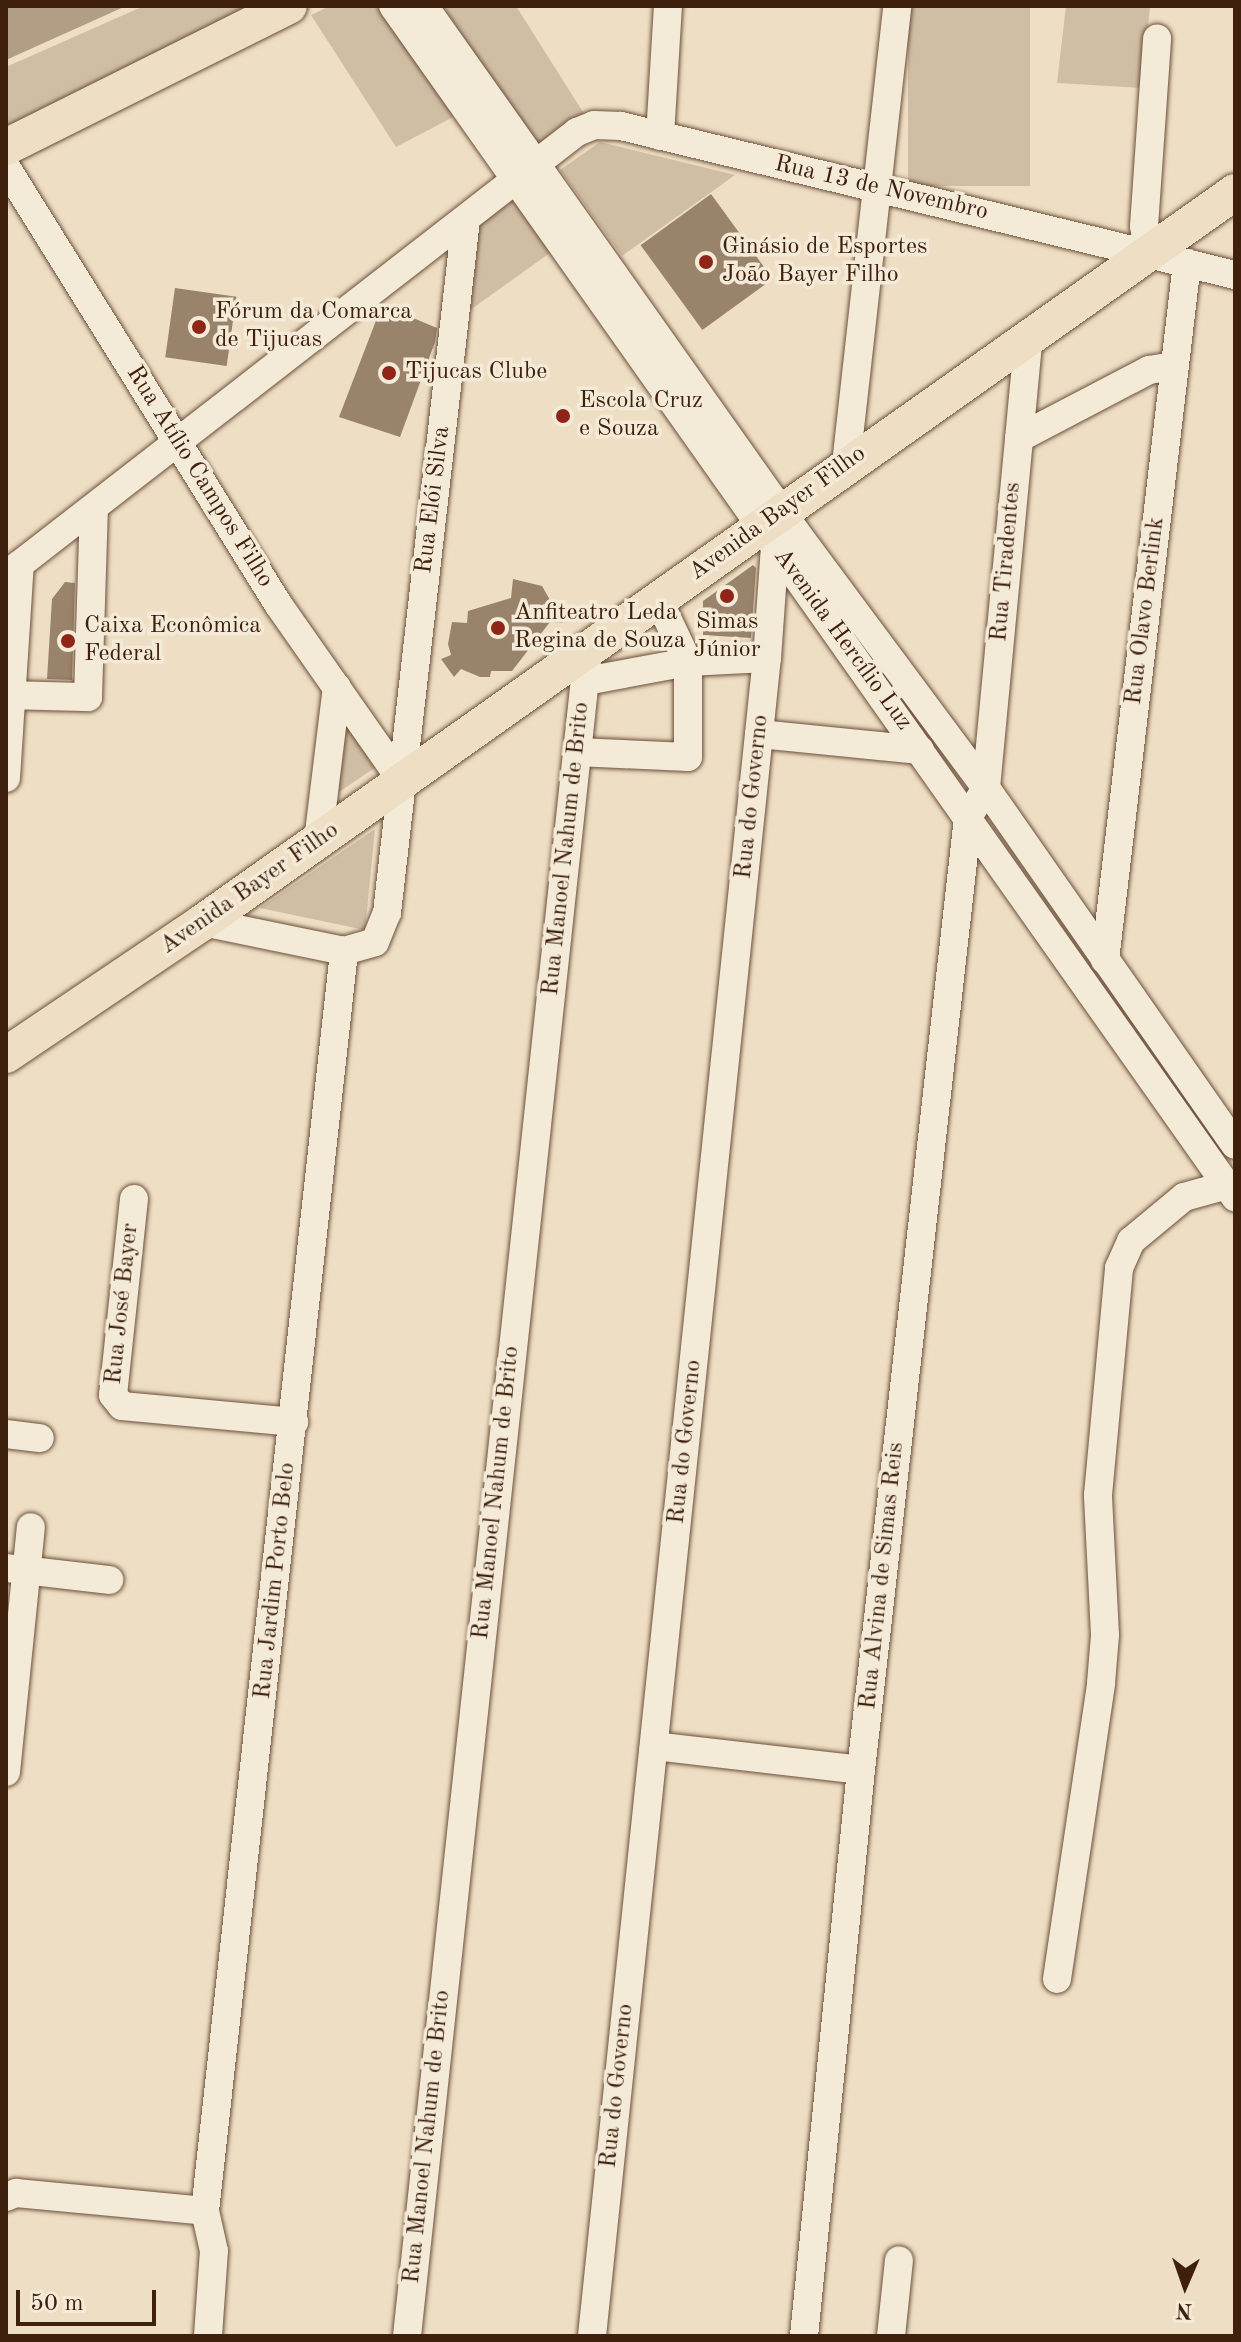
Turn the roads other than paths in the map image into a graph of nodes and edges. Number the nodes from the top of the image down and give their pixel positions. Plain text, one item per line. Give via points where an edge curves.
1 (289, 6) edge
2 (393, 6) edge
3 (424, 6) edge
4 (668, 6) edge
5 (897, 6) edge
6 (1157, 38) dead end
7 (660, 136) junction
8 (6, 147) edge
9 (537, 164) junction
10 (6, 167) edge
11 (514, 182) junction
12 (877, 188) junction
13 (1235, 192) edge
14 (466, 220) junction
15 (1148, 253) junction
16 (1187, 263) junction
17 (1235, 275) edge
18 (1029, 337) junction
19 (1175, 366) junction
20 (1019, 438) junction
21 (175, 443) junction
22 (846, 464) junction
23 (94, 508) junction
24 (773, 529) junction
25 (13, 570) edge
26 (659, 601) junction
27 (818, 605) junction
28 (769, 645) junction
29 (688, 662) junction
30 (586, 665) junction
31 (337, 687) junction
32 (11, 695) junction
33 (759, 734) junction
34 (920, 750) junction
35 (577, 752) junction
36 (6, 778) edge
37 (402, 781) junction
38 (986, 788) junction
39 (968, 817) junction
40 (318, 841) junction
41 (203, 922) junction
42 (344, 951) junction
43 (1105, 960) junction
44 (6, 1055) edge
45 (1235, 1145) edge
46 (1231, 1191) edge
47 (134, 1199) dead end
48 (294, 1422) junction
49 (6, 1434) edge
50 (40, 1438) dead end
51 (31, 1527) dead end
52 (16, 1569) edge
53 (109, 1580) dead end
54 (10, 1702) edge
55 (654, 1746) junction
56 (861, 1770) junction
57 (6, 1772) edge
58 (1057, 1979) dead end
59 (6, 2197) edge
60 (205, 2211) junction
61 (899, 2260) dead end
62 (208, 2336) edge
63 (407, 2336) edge
64 (592, 2336) edge
65 (804, 2336) edge
66 (891, 2336) edge

1 - 8 main road
2 - 11 street, Avenida Hercílio Luz
3 - 9 street, Avenida Hercílio Luz
4 - 7 street
5 - 12 street
6 - 15 street via 1144,226
7 - 9 street, Rua 13 de Novembro via 594,125
7 - 12 street, Rua 13 de Novembro
9 - 11 street, Rua 13 de Novembro
9 - 24 street, Avenida Hercílio Luz
10 - 21 street, Rua Atílio Campos Filho
11 - 14 street, Rua 13 de Novembro
11 - 24 street, Avenida Hercílio Luz
12 - 15 street, Rua 13 de Novembro
12 - 22 street
13 - 15 main road, Avenida Bayer Filho
14 - 21 street, Rua 13 de Novembro
14 - 37 street, Rua Elói Silva
15 - 16 street, Rua 13 de Novembro
15 - 18 main road, Avenida Bayer Filho
16 - 17 street, Rua 13 de Novembro
16 - 19 street, Rua Olavo Berlink
18 - 20 street, Rua Tiradentes
18 - 22 main road, Avenida Bayer Filho
19 - 20 street via 1149,370
19 - 43 street, Rua Olavo Berlink
20 - 38 street, Rua Tiradentes
21 - 23 street, Rua 13 de Novembro
21 - 31 street, Rua Atílio Campos Filho
22 - 24 main road, Avenida Bayer Filho
23 - 25 street, Rua 13 de Novembro
23 - 32 street via 88,697
24 - 26 main road, Avenida Bayer Filho
24 - 27 street, Avenida Hercílio Luz
24 - 28 street, Rua do Governo
24 - 38 street, Avenida Hercílio Luz
25 - 32 street
26 - 29 street
26 - 30 main road, Avenida Bayer Filho
27 - 28 street
27 - 34 street, Avenida Hercílio Luz
28 - 29 street
28 - 33 street, Rua do Governo
29 - 30 street
29 - 35 street via 688,757
30 - 35 street, Rua Manoel Nahum de Brito
30 - 37 main road, Avenida Bayer Filho
31 - 37 street, Rua Atílio Campos Filho
31 - 40 street
32 - 36 street
33 - 34 street
33 - 55 street, Rua do Governo
34 - 39 street, Avenida Hercílio Luz
35 - 63 street, Rua Manoel Nahum de Brito
37 - 40 main road, Avenida Bayer Filho
37 - 42 street, Rua Elói Silva via 387,913 375,942
38 - 39 street
38 - 43 street, Avenida Hercílio Luz
39 - 46 street, Avenida Hercílio Luz
39 - 56 street, Rua Alvina de Simas Reis
40 - 41 main road, Avenida Bayer Filho
41 - 42 street
41 - 44 main road, Avenida Bayer Filho
42 - 48 street, Rua Jardim Porto Belo
43 - 45 street, Avenida Hercílio Luz
46 - 58 street via 1184,1197 1131,1241 1119,1268 1099,1481 1105,1635 1101,1683
47 - 48 street, Rua José Bayer via 113,1395 122,1406
48 - 60 street, Rua Jardim Porto Belo
49 - 50 street
51 - 52 street
52 - 53 street
52 - 54 street
54 - 57 street
55 - 56 street
55 - 64 street, Rua do Governo
56 - 65 street, Rua Alvina de Simas Reis
59 - 60 street via 16,2193
60 - 62 street, Rua Jardim Porto Belo via 214,2251
61 - 66 street

